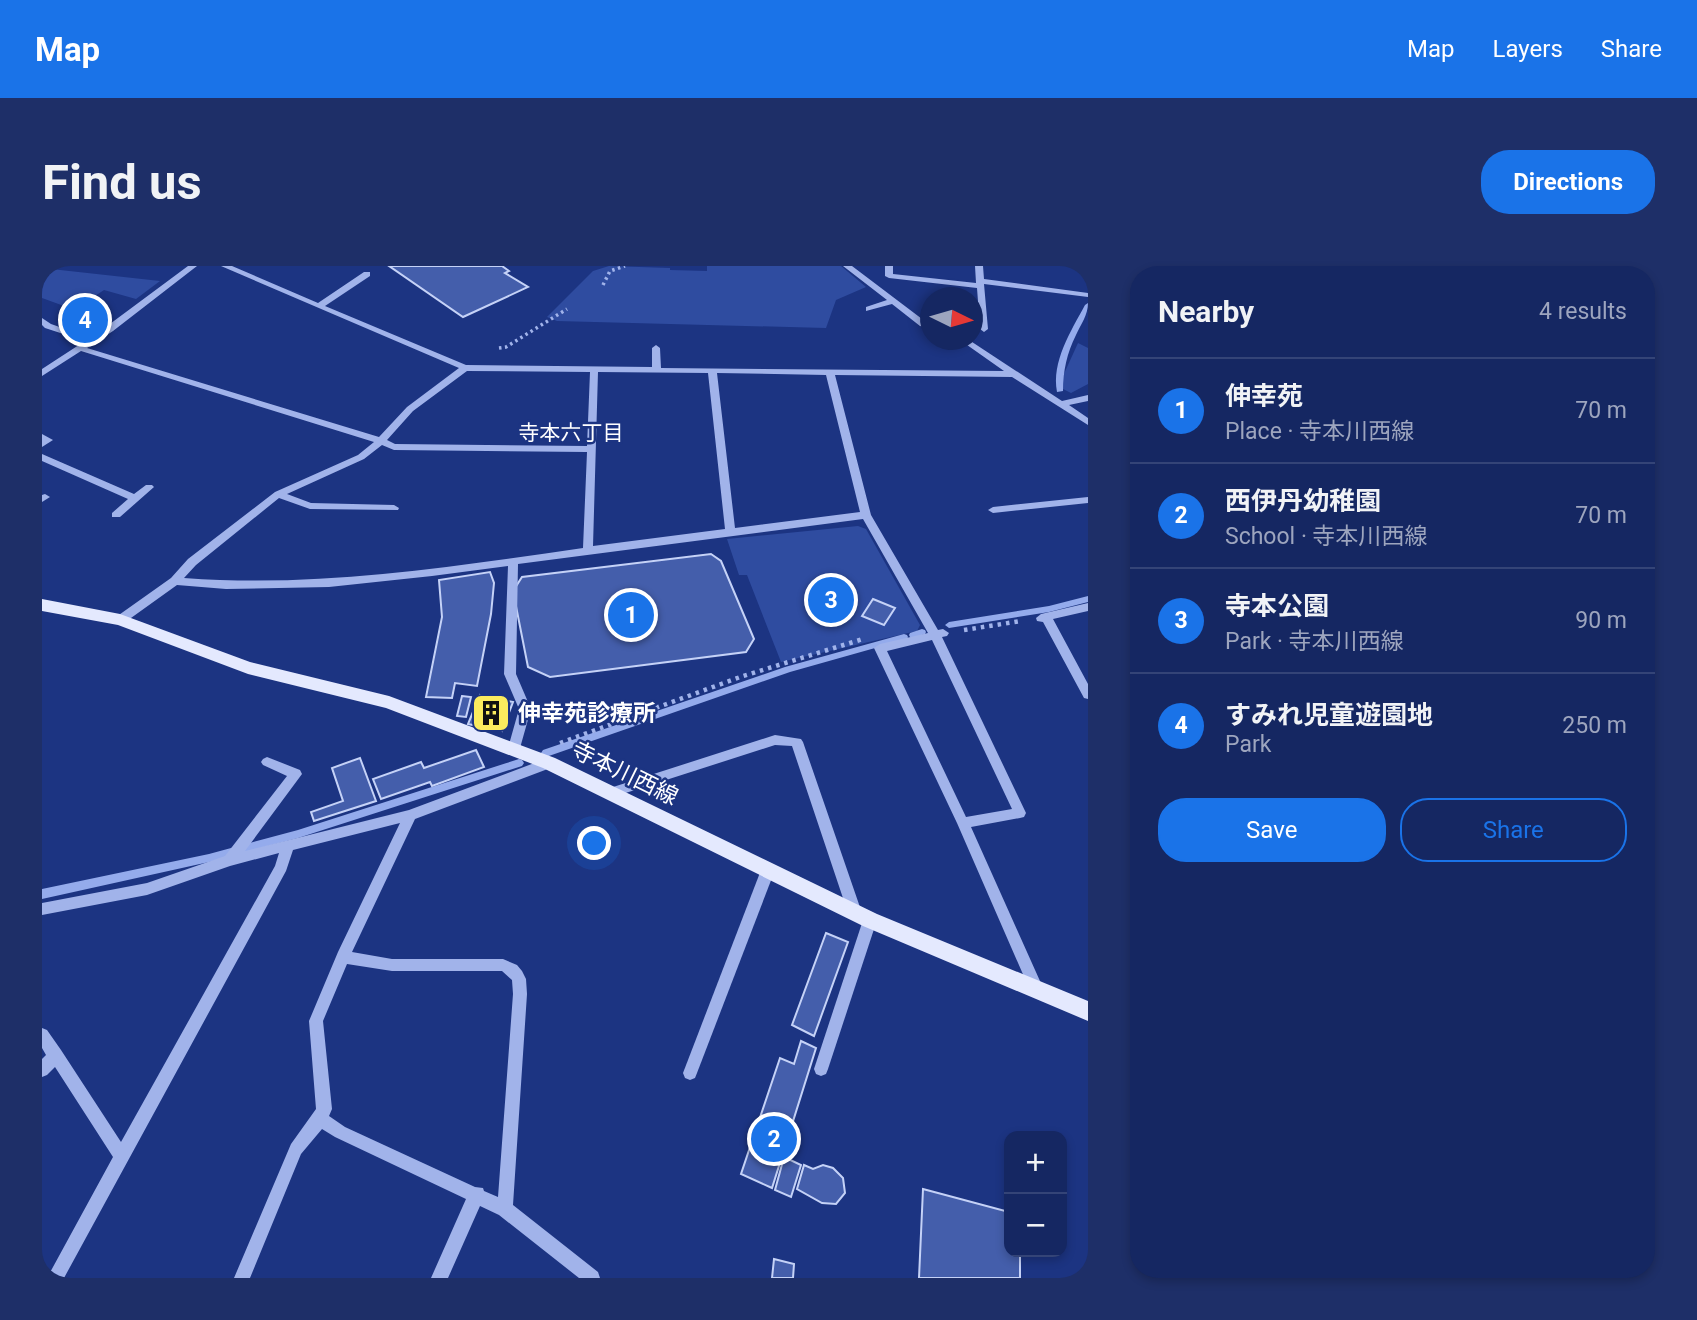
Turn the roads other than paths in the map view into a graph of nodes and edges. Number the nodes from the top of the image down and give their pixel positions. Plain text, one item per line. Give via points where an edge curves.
1 (193, 266) edge
2 (225, 266) edge
3 (847, 266) edge
4 (889, 266) edge
5 (979, 266) edge
6 (367, 274) dead end
7 (858, 274) junction
8 (889, 276) junction
9 (980, 283) junction
10 (1088, 295) edge
11 (893, 302) junction
12 (319, 306) junction
13 (869, 309) dead end
14 (42, 320) edge
15 (920, 322) edge
16 (984, 329) dead end
17 (92, 341) junction
18 (656, 348) dead end
19 (82, 349) junction
20 (979, 350) edge
21 (465, 368) junction
22 (594, 370) junction
23 (657, 371) junction
24 (712, 371) junction
25 (42, 373) edge
26 (830, 373) junction
27 (1014, 374) junction
28 (1088, 398) edge
29 (1063, 404) junction
30 (1088, 422) edge
31 (42, 437) edge
32 (380, 442) junction
33 (42, 444) edge
34 (591, 449) junction
35 (42, 457) edge
36 (149, 487) dead end
37 (278, 494) junction
38 (134, 498) junction
39 (1088, 500) edge
40 (394, 508) dead end
41 (993, 510) dead end
42 (116, 515) dead end
43 (866, 515) junction
44 (730, 532) junction
45 (588, 551) junction
46 (513, 562) junction
47 (175, 580) junction
48 (42, 605) edge
49 (1088, 607) edge
50 (120, 620) junction
51 (939, 634) junction
52 (1088, 695) edge
53 (522, 751) junction
54 (267, 762) dead end
55 (549, 762) junction
56 (610, 793) junction
57 (410, 815) junction
58 (963, 823) junction
59 (287, 847) junction
60 (230, 860) junction
61 (768, 870) junction
62 (42, 909) edge
63 (863, 917) junction
64 (343, 957) junction
65 (1037, 990) junction
66 (1088, 1012) edge
67 (42, 1035) edge
68 (56, 1055) junction
69 (821, 1069) dead end
70 (42, 1070) edge
71 (690, 1073) dead end
72 (320, 1119) junction
73 (122, 1157) junction
74 (477, 1194) junction
75 (505, 1209) junction
76 (55, 1278) edge
77 (242, 1278) edge
78 (439, 1278) edge
79 (592, 1278) edge

1 - 17 street
2 - 12 street
3 - 7 street
4 - 8 street
5 - 9 street
6 - 12 street
7 - 8 street
7 - 11 street
8 - 9 street
9 - 10 street
9 - 16 street
11 - 13 street
11 - 15 street
12 - 21 street
14 - 17 street
17 - 19 street
18 - 23 street
19 - 25 street
19 - 32 street
20 - 27 street
21 - 22 street
21 - 32 street via 410,409
22 - 23 street
22 - 34 street
23 - 24 street
24 - 26 street
24 - 44 street
26 - 27 street
26 - 43 street
27 - 29 street
28 - 29 street
29 - 30 street
31 - 33 street via 48,440
32 - 34 street via 394,447
32 - 37 street via 361,457
34 - 45 street
35 - 38 street
36 - 38 street
37 - 40 street via 310,506
37 - 47 street
38 - 42 street
39 - 41 street
43 - 44 street
43 - 51 street
44 - 45 street
45 - 46 street
46 - 47 street via 421,575 308,583 220,586
46 - 53 street via 510,674 525,709
47 - 50 street
48 - 50 main road, 寺本川西線
49 - 52 street via 1043,617
50 - 53 main road, 寺本川西線 via 248,668 389,702
51 - 58 street via 880,648
51 - 58 street via 1020,813
53 - 55 main road, 寺本川西線
54 - 60 street via 296,774
55 - 56 main road, 寺本川西線
55 - 57 street
56 - 61 main road, 寺本川西線
56 - 63 street via 775,740 797,742
57 - 59 street
57 - 64 street
58 - 65 street
59 - 60 street
59 - 73 street via 281,867
60 - 62 street via 147,888
61 - 63 main road, 寺本川西線
61 - 71 street
63 - 65 main road, 寺本川西線
63 - 69 street
64 - 72 street via 316,1021 324,1109
64 - 75 street via 392,965 503,965 515,970 520,994
65 - 66 main road, 寺本川西線
67 - 68 street
68 - 70 street
68 - 73 street
72 - 74 street
72 - 77 street via 296,1149
73 - 76 street
74 - 75 street
74 - 78 street
75 - 79 street

